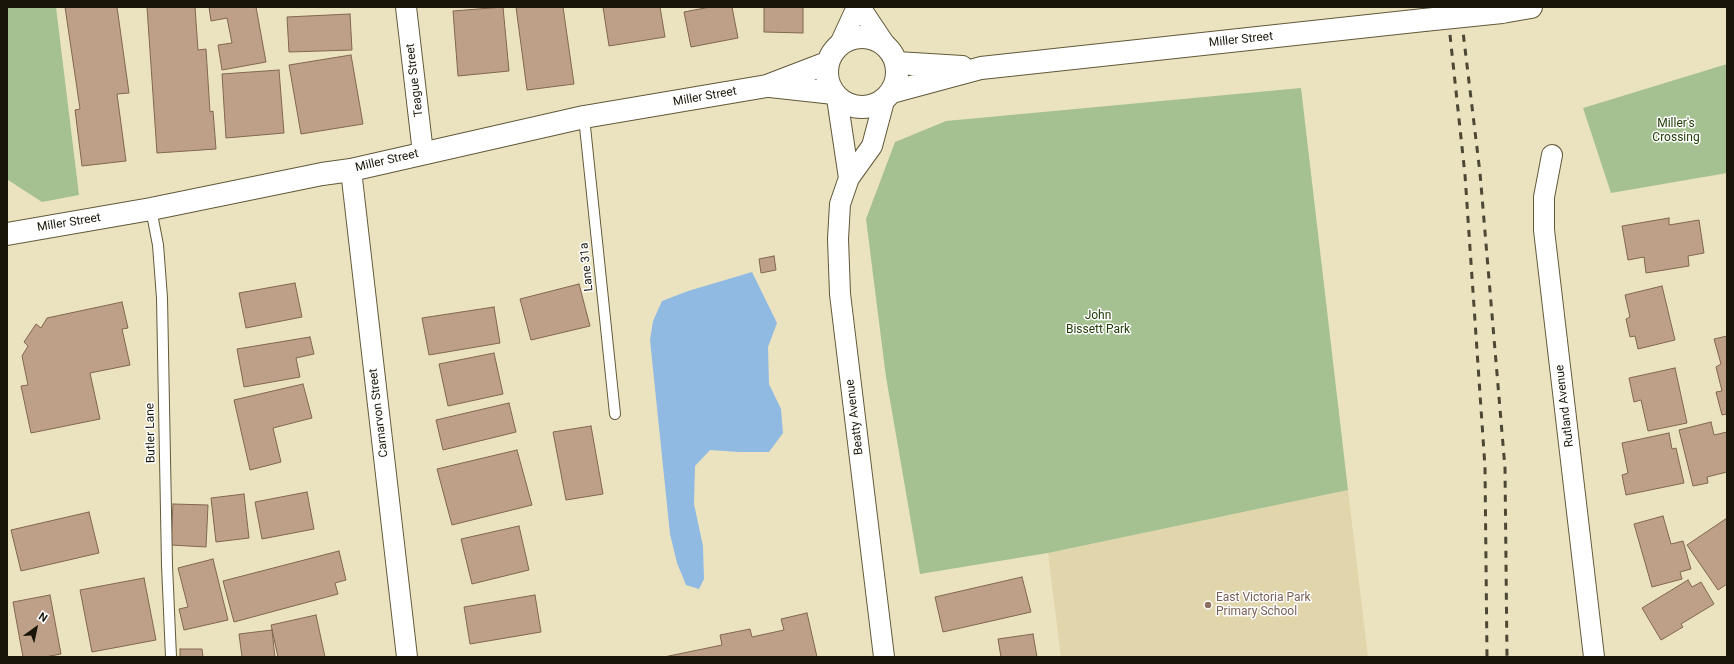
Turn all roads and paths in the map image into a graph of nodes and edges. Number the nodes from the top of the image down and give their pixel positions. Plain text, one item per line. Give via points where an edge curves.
1 (406, 7) edge
2 (858, 7) edge
3 (1531, 7) edge
4 (840, 44) junction
5 (892, 54) junction
6 (827, 63) junction
7 (981, 68) junction
8 (767, 86) junction
9 (835, 96) junction
10 (888, 96) junction
11 (584, 118) junction
12 (423, 153) junction
13 (1552, 155) dead end
14 (351, 170) junction
15 (849, 178) junction
16 (151, 209) junction
17 (7, 234) edge
18 (615, 414) dead end
19 (171, 657) edge
20 (407, 657) edge
21 (884, 657) edge
22 (1594, 657) edge

1 - 12 street, Teague Street
2 - 4 street
2 - 5 street
3 - 7 main road, Miller Street, bridge
4 - 5 main road via 850,38 862,36 875,39
4 - 6 main road via 832,52
5 - 7 main road, Miller Street
5 - 10 main road via 896,81
6 - 8 main road, Miller Street
6 - 9 main road via 826,76
7 - 10 main road, Miller Street
8 - 9 main road, Miller Street
8 - 11 main road, Miller Street
9 - 10 main road via 849,105 861,108 873,106
9 - 15 street, Beatty Avenue
10 - 15 street, Beatty Avenue via 872,146
11 - 12 main road, Miller Street
11 - 18 lane, Lane 31a
12 - 14 main road, Miller Street
13 - 22 street, Rutland Avenue via 1544,197 1544,230
14 - 16 main road, Miller Street
14 - 20 street, Carnarvon Street
15 - 21 street, Beatty Avenue via 840,204 840,294
16 - 17 main road, Miller Street
16 - 19 lane, Butler Lane via 158,246 162,298

